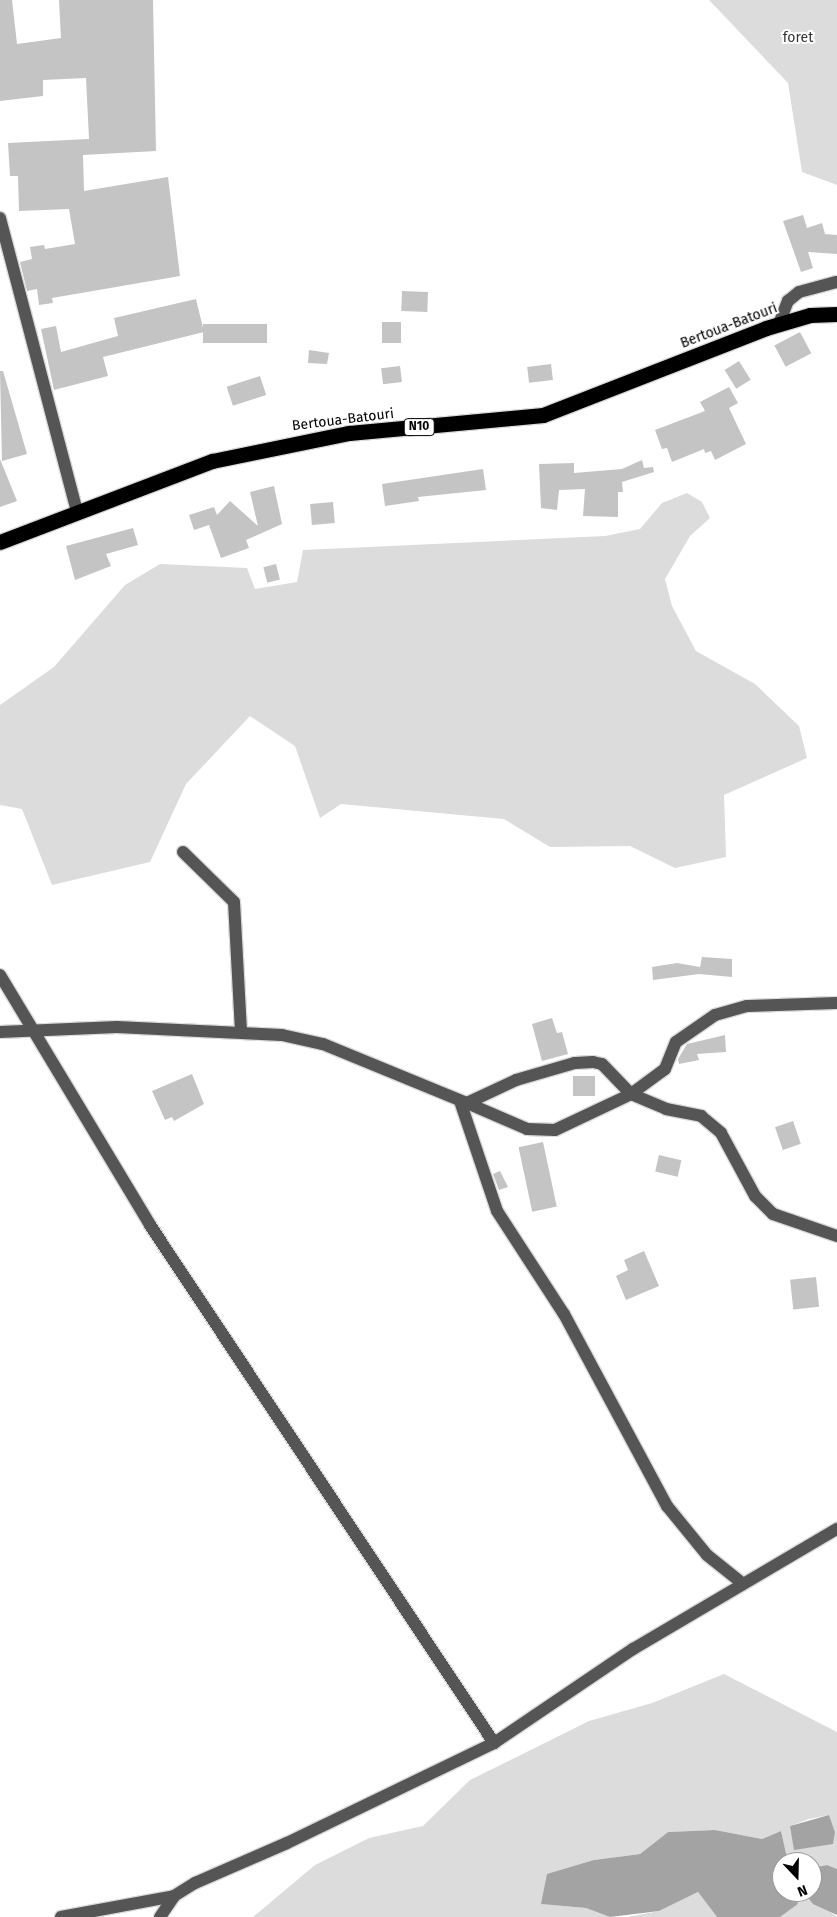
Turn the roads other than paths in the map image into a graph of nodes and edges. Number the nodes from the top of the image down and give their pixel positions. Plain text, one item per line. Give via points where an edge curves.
1 (0, 218) edge
2 (837, 282) edge
3 (837, 314) edge
4 (779, 324) junction
5 (78, 512) junction
6 (0, 542) edge
7 (184, 852) dead end
8 (0, 975) edge
9 (837, 1003) edge
10 (34, 1031) junction
11 (241, 1031) junction
12 (0, 1032) edge
13 (630, 1094) junction
14 (463, 1102) junction
15 (837, 1236) edge
16 (837, 1529) edge
17 (742, 1583) junction
18 (494, 1743) junction
19 (174, 1896) junction
20 (61, 1917) edge
21 (160, 1917) edge

1 - 5 street
2 - 4 street via 799,292 788,300
3 - 4 highway, Bertoua-Batouri / N10 via 810,315
4 - 5 highway, Bertoua-Batouri / N10 via 543,415 349,433 268,447 212,462
5 - 6 highway, Bertoua-Batouri / N10
7 - 11 street via 234,902
8 - 10 street
9 - 13 street via 747,1006 714,1015 676,1042 665,1069
10 - 11 street via 117,1027
10 - 12 street
10 - 18 street via 150,1225
11 - 14 street via 323,1044
13 - 14 street via 568,1125 545,1132 506,1122
13 - 14 street via 602,1064 593,1062 575,1063 516,1080
13 - 15 street via 666,1109 701,1116 721,1133 755,1196 773,1214
14 - 17 street via 497,1211 564,1314 667,1506 707,1555
16 - 17 street
17 - 18 street via 633,1649
18 - 19 street
19 - 20 street
19 - 21 street

